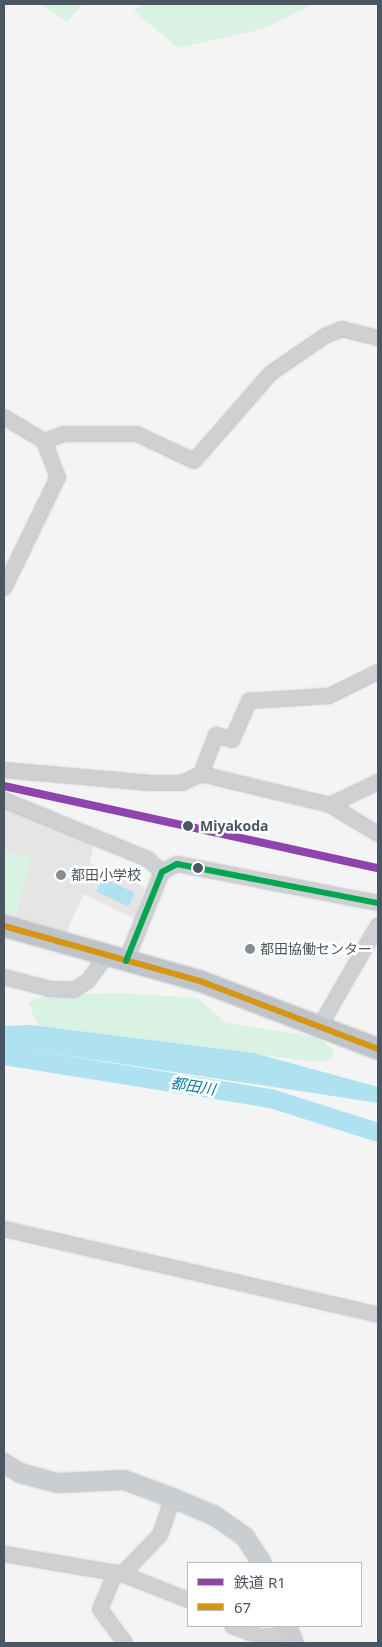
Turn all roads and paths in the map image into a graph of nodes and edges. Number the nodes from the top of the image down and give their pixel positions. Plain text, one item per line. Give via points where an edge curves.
1 (378, 338) edge
2 (4, 417) edge
3 (44, 441) junction
4 (4, 588) edge
5 (378, 672) edge
6 (4, 770) edge
7 (201, 774) junction
8 (378, 782) edge
9 (4, 800) edge
10 (330, 805) junction
11 (378, 834) edge
12 (162, 872) junction
13 (378, 903) edge
14 (378, 925) edge
15 (4, 926) edge
16 (106, 956) junction
17 (126, 961) junction
18 (4, 976) edge
19 (320, 1026) junction
20 (378, 1049) edge
21 (4, 1229) edge
22 (378, 1315) edge
23 (4, 1463) edge
24 (173, 1498) junction
25 (4, 1554) edge
26 (261, 1562) edge
27 (118, 1574) junction
28 (187, 1600) edge
29 (235, 1627) edge
30 (291, 1634) edge
31 (125, 1643) edge

1 - 3 street via 342,329 271,373 194,462 137,434 64,434
2 - 3 street
3 - 4 street via 55,462 56,488
5 - 7 street via 329,696 249,701 232,740 216,735
6 - 7 street via 158,783 182,783
7 - 10 street
8 - 10 street
9 - 12 street via 148,859
10 - 11 street
12 - 13 street via 177,864
12 - 17 street
14 - 19 street
15 - 16 highway
16 - 17 highway
16 - 18 street via 88,981 74,990 50,989
17 - 19 highway via 200,981
19 - 20 highway
21 - 22 street
23 - 24 main road via 20,1473 58,1484 124,1480
24 - 26 main road via 215,1516 245,1537
24 - 27 street via 160,1535
25 - 27 street
27 - 28 street
27 - 31 street via 100,1609
29 - 30 street via 260,1637

